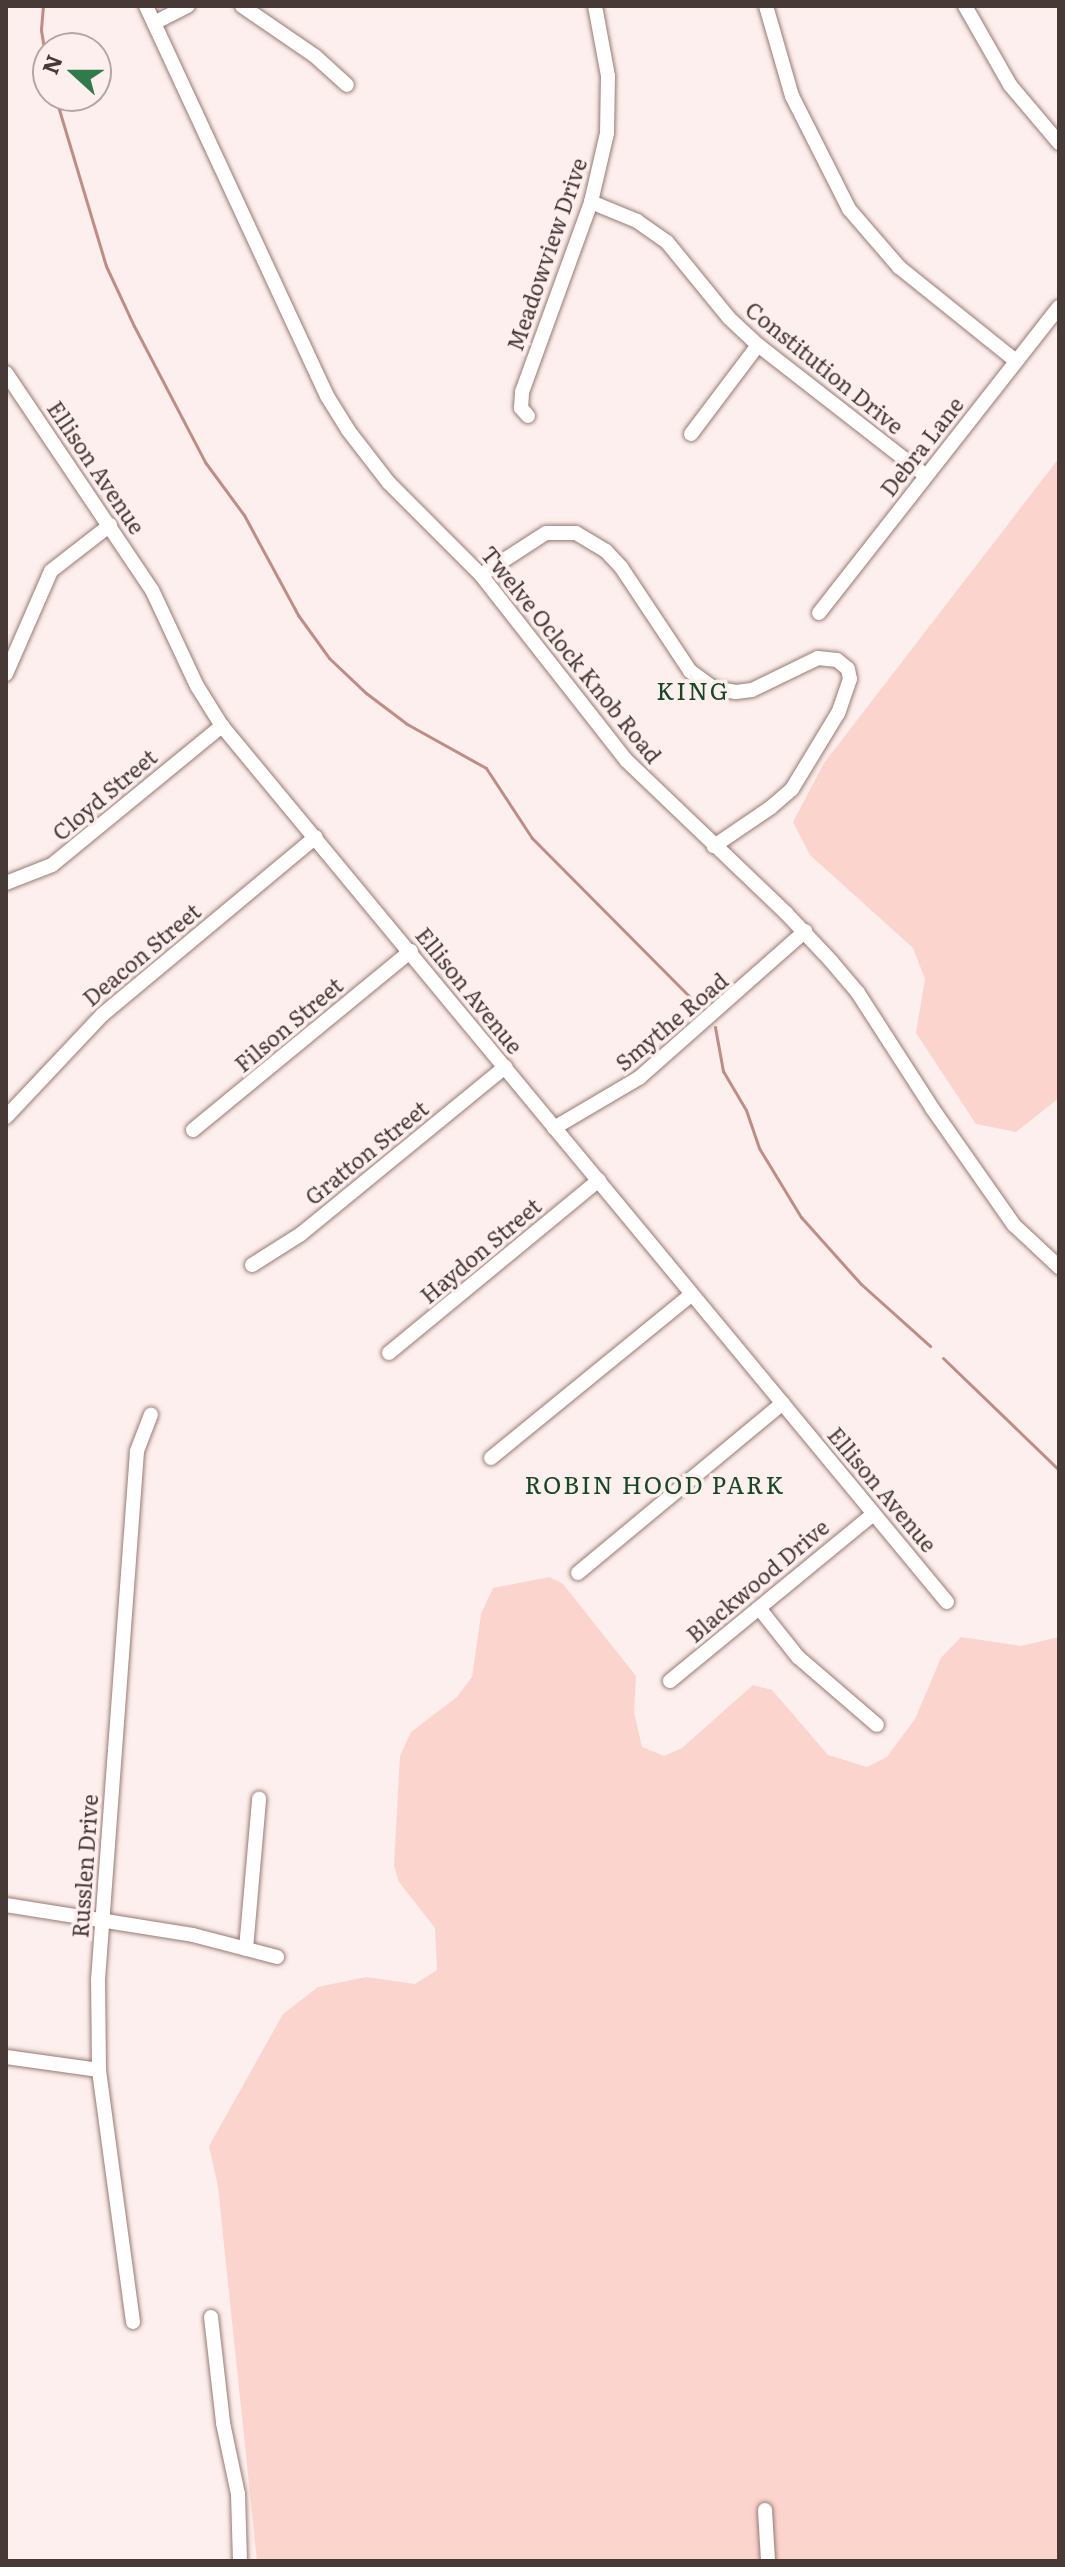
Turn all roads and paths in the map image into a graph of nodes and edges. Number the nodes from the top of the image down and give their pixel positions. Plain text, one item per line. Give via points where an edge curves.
1 (146, 6) edge
2 (188, 6) edge
3 (242, 6) edge
4 (595, 6) edge
5 (766, 6) edge
6 (965, 6) edge
7 (154, 23) junction
8 (347, 85) dead end
9 (1059, 143) edge
10 (591, 202) junction
11 (1059, 307) edge
12 (758, 345) junction
13 (1016, 361) junction
14 (8, 381) edge
15 (528, 416) dead end
16 (691, 434) dead end
17 (925, 475) junction
18 (110, 525) junction
19 (481, 575) junction
20 (819, 613) dead end
21 (6, 674) edge
22 (222, 726) junction
23 (316, 837) junction
24 (714, 846) junction
25 (6, 883) edge
26 (805, 931) junction
27 (411, 951) junction
28 (505, 1067) junction
29 (6, 1117) edge
30 (554, 1128) junction
31 (193, 1130) dead end
32 (599, 1180) junction
33 (252, 1265) dead end
34 (1059, 1267) edge
35 (1059, 1283) edge
36 (691, 1295) junction
37 (389, 1353) dead end
38 (783, 1403) junction
39 (151, 1415) dead end
40 (491, 1458) dead end
41 (873, 1514) junction
42 (578, 1573) dead end
43 (947, 1602) dead end
44 (759, 1608) junction
45 (670, 1681) dead end
46 (877, 1725) dead end
47 (259, 1799) dead end
48 (6, 1905) edge
49 (102, 1920) junction
50 (246, 1949) junction
51 (277, 1957) dead end
52 (6, 2057) edge
53 (99, 2070) junction
54 (211, 2317) dead end
55 (133, 2322) dead end
56 (765, 2510) dead end
57 (240, 2561) edge
58 (768, 2561) edge

1 - 7 street, Twelve Oclock Knob Road
2 - 7 street
3 - 8 street
4 - 10 street, Meadowview Drive via 609,104
5 - 13 street via 800,114 857,219 899,267
6 - 9 street via 1010,85
7 - 19 street, Twelve Oclock Knob Road via 327,396 389,483
10 - 12 street, Constitution Drive via 637,221 667,242
10 - 15 street, Meadowview Drive via 522,392 521,408
11 - 13 street, Debra Lane
12 - 16 street
12 - 17 street, Constitution Drive
13 - 17 street, Debra Lane
14 - 18 street, Ellison Avenue
17 - 20 street, Debra Lane
18 - 21 street via 51,571
18 - 22 street, Ellison Avenue via 152,590
19 - 24 street, Twelve Oclock Knob Road via 609,741
19 - 24 street via 546,533 576,533 621,567 690,671 713,688 752,690 818,658 837,660 848,669 850,679 838,713 792,789
22 - 23 street, Ellison Avenue
22 - 25 street, Cloyd Street via 58,860
23 - 27 street, Ellison Avenue
23 - 29 street, Deacon Street via 102,1015
24 - 26 street, Twelve Oclock Knob Road
26 - 30 street, Smythe Road via 639,1078
26 - 34 street, Twelve Oclock Knob Road via 858,993 1014,1225
27 - 28 street, Ellison Avenue
27 - 31 street, Filson Street
28 - 30 street, Ellison Avenue
28 - 33 street, Gratton Street via 301,1234
30 - 32 street, Ellison Avenue
32 - 36 street, Ellison Avenue
32 - 37 street, Haydon Street
34 - 35 street
36 - 38 street, Ellison Avenue
36 - 40 street
38 - 41 street, Ellison Avenue
38 - 42 street
39 - 49 street, Russlen Drive via 137,1451
41 - 43 street, Ellison Avenue
41 - 44 street, Blackwood Drive
44 - 45 street, Blackwood Drive
44 - 46 street via 798,1657
47 - 50 street
48 - 49 street
49 - 50 street
49 - 53 street, Russlen Drive
50 - 51 street
52 - 53 street
53 - 55 street, Russlen Drive
54 - 57 street via 223,2423 238,2494
56 - 58 street

